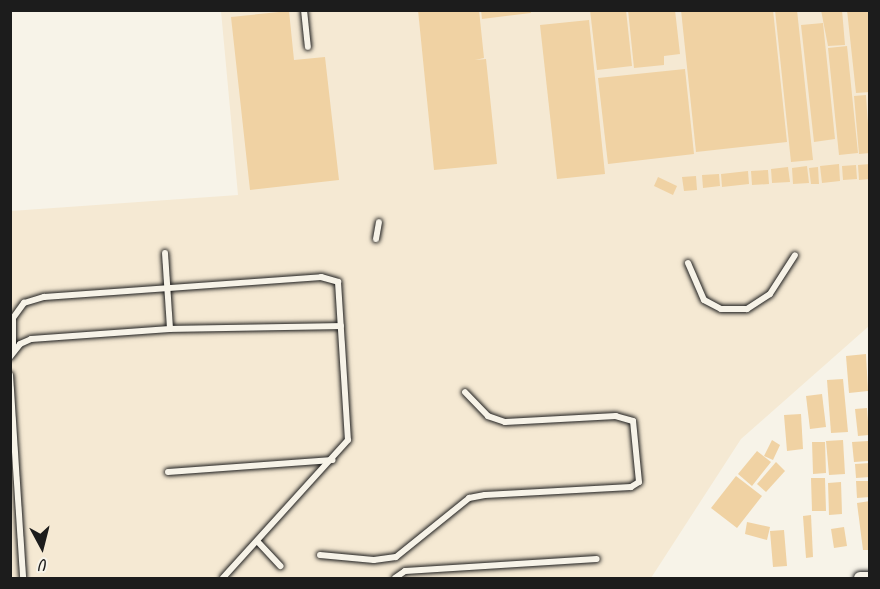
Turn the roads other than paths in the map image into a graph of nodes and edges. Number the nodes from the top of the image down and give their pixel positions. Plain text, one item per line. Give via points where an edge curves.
1 (304, 10) edge
2 (308, 47) dead end
3 (379, 222) dead end
4 (376, 239) dead end
5 (165, 253) dead end
6 (795, 255) dead end
7 (688, 263) dead end
8 (167, 289) junction
9 (341, 326) junction
10 (170, 329) junction
11 (12, 353) edge
12 (10, 375) edge
13 (465, 392) dead end
14 (333, 460) junction
15 (168, 472) dead end
16 (13, 477) edge
17 (258, 542) junction
18 (320, 555) dead end
19 (597, 559) dead end
20 (280, 566) dead end
21 (870, 578) edge
22 (23, 579) edge
23 (223, 579) edge
24 (395, 579) edge
25 (860, 579) edge

1 - 2 lane
3 - 4 lane
5 - 8 lane
6 - 7 lane via 770,294 747,309 721,309 704,300
8 - 9 lane via 330,278 338,282
8 - 10 lane
8 - 11 lane via 44,297 24,303 13,318
9 - 10 lane
9 - 14 lane via 351,432
10 - 11 lane via 31,339
12 - 16 lane
13 - 18 lane via 488,416 505,423 616,416 633,421 639,482 631,487 469,498 396,557 374,560
14 - 15 lane
14 - 17 lane
16 - 22 lane
17 - 20 lane
17 - 23 lane
19 - 24 lane via 405,571
21 - 25 street

